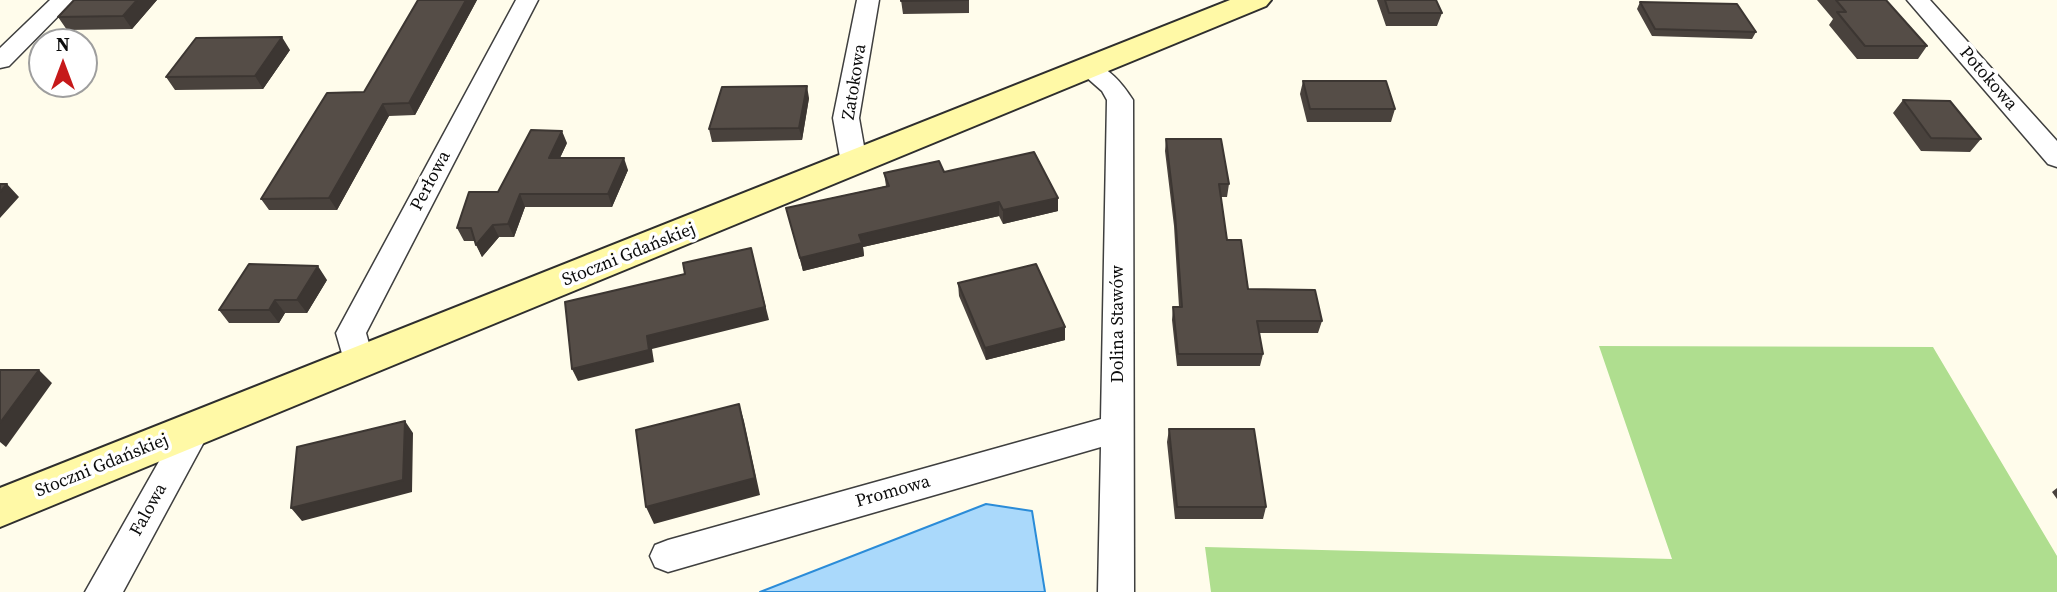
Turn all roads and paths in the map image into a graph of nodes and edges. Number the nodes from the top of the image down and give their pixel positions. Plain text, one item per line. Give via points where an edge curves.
1 (63, 0) edge
2 (527, 0) edge
3 (868, 0) edge
4 (1256, 0) edge
5 (1918, 0) edge
6 (0, 61) edge
7 (1089, 69) junction
8 (2057, 158) edge
9 (854, 163) junction
10 (359, 365) junction
11 (1118, 428) junction
12 (195, 429) junction
13 (0, 508) edge
14 (668, 556) dead end
15 (103, 592) edge
16 (1116, 592) edge

1 - 6 street
2 - 10 street, Perłowa via 351,333
3 - 9 street, Zatokowa via 846,118
4 - 7 street, Stoczni Gdańskiej
5 - 8 street, Potokowa
7 - 9 street, Stoczni Gdańskiej
7 - 11 street, Dolina Stawów via 1111,86 1120,100
9 - 10 street, Stoczni Gdańskiej
10 - 12 street, Stoczni Gdańskiej
11 - 14 street, Promowa
11 - 16 street, Dolina Stawów
12 - 13 street, Stoczni Gdańskiej
12 - 15 street, Falowa

